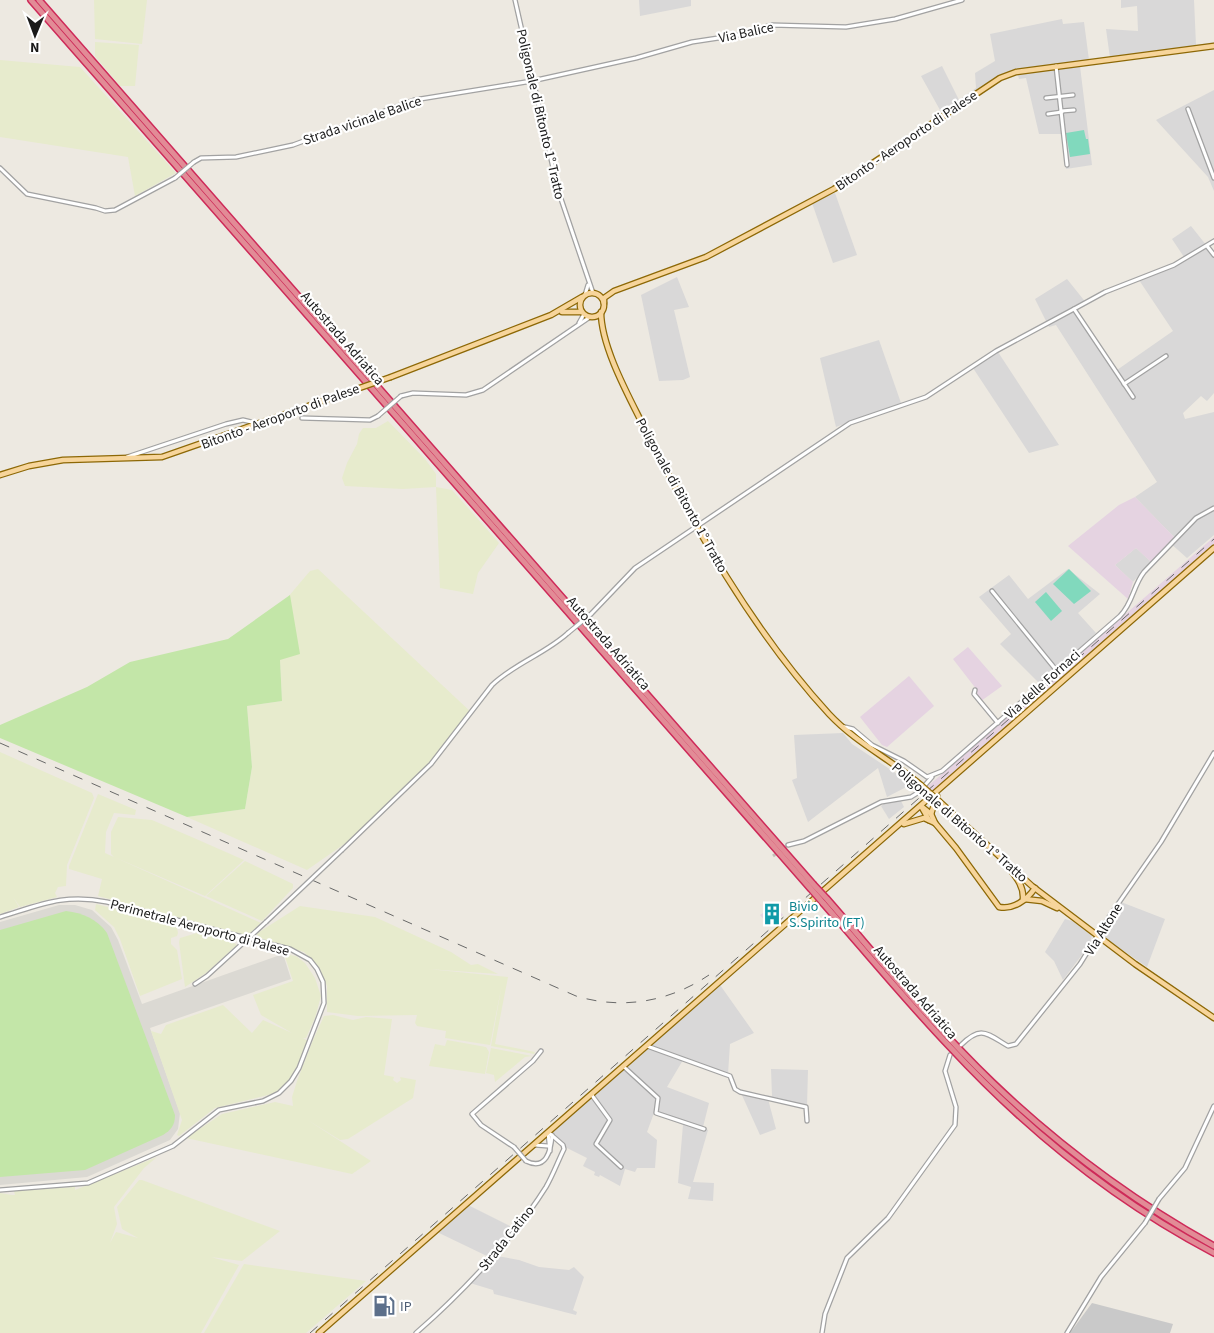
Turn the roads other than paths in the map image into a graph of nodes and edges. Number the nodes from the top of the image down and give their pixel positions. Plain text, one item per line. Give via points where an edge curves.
1 (31, 0) edge
2 (39, 0) edge
3 (515, 0) edge
4 (962, 0) edge
5 (1214, 46) edge
6 (1056, 66) junction
7 (532, 81) junction
8 (1073, 95) dead end
9 (1060, 97) junction
10 (1046, 98) dead end
11 (1188, 109) dead end
12 (1074, 110) dead end
13 (1062, 112) junction
14 (1048, 114) dead end
15 (1068, 164) dead end
16 (0, 168) edge
17 (1214, 178) edge
18 (1214, 240) edge
19 (1207, 246) junction
20 (1214, 255) edge
21 (588, 285) junction
22 (614, 291) junction
23 (594, 293) junction
24 (584, 296) junction
25 (604, 303) junction
26 (1074, 309) junction
27 (601, 312) junction
28 (583, 313) junction
29 (551, 315) junction
30 (592, 317) junction
31 (577, 325) junction
32 (602, 327) junction
33 (1166, 356) dead end
34 (1124, 384) junction
35 (1133, 397) dead end
36 (302, 418) dead end
37 (256, 423) junction
38 (121, 459) junction
39 (0, 475) edge
40 (1214, 508) edge
41 (697, 526) junction
42 (1212, 549) edge
43 (1214, 555) edge
44 (992, 591) dead end
45 (1057, 671) junction
46 (975, 690) dead end
47 (998, 723) junction
48 (841, 726) junction
49 (1214, 753) edge
50 (932, 776) junction
51 (940, 790) junction
52 (921, 806) junction
53 (931, 814) junction
54 (929, 820) junction
55 (935, 823) junction
56 (898, 826) junction
57 (788, 845) tunnel mouth
58 (1000, 858) junction
59 (811, 886) junction
60 (1034, 888) junction
61 (1023, 899) junction
62 (825, 901) junction
63 (1066, 912) junction
64 (0, 917) edge
65 (1098, 936) junction
66 (247, 938) junction
67 (195, 984) dead end
68 (1214, 1018) edge
69 (647, 1045) junction
70 (961, 1045) dead end
71 (540, 1051) dead end
72 (950, 1055) dead end
73 (623, 1066) junction
74 (591, 1094) junction
75 (1214, 1106) edge
76 (807, 1121) dead end
77 (704, 1129) dead end
78 (550, 1133) junction
79 (558, 1140) junction
80 (534, 1144) junction
81 (550, 1146) junction
82 (621, 1167) dead end
83 (0, 1190) edge
84 (1214, 1246) edge
85 (1214, 1253) edge
86 (319, 1333) edge
87 (416, 1333) edge
88 (822, 1333) edge
89 (1067, 1333) edge

1 - 59 highway, Autostrada Adriatica
2 - 59 highway, Autostrada Adriatica
3 - 7 street, Poligonale di Bitonto 1° Tratto
4 - 7 street, Via Balice via 894,19 846,27 772,25
5 - 6 main road, Bitonto - Aeroporto di Palese
6 - 9 street
6 - 22 main road, Bitonto - Aeroporto di Palese via 1016,72 1000,78 834,189 697,261
7 - 16 street, Strada vicinale Balice, bridge via 414,100 293,144 236,157 201,158 175,178 115,210 105,212 27,194
7 - 21 street, Poligonale di Bitonto 1° Tratto via 558,190
8 - 9 street
9 - 10 street
9 - 13 street
11 - 17 street
12 - 13 street
13 - 14 street
13 - 15 street
18 - 19 street
19 - 20 street
19 - 26 street via 1174,265 1105,292
21 - 23 street, Poligonale di Bitonto 1° Tratto
21 - 24 street
22 - 23 main road, Bitonto - Aeroporto di Palese
22 - 25 main road via 604,298
23 - 24 main road
23 - 25 main road
24 - 28 main road via 580,304
24 - 29 main road
25 - 27 main road
26 - 34 street
26 - 41 street via 996,351 926,397 850,423
27 - 30 main road
27 - 32 main road
28 - 29 main road via 564,311
28 - 30 main road
28 - 31 street
29 - 37 main road, Bitonto - Aeroporto di Palese, bridge via 391,377
30 - 31 street
30 - 32 main road
31 - 36 street, bridge via 483,390 466,395 414,393 401,396 370,420
32 - 41 main road, Poligonale di Bitonto 1° Tratto via 621,380
33 - 34 street
34 - 35 street
37 - 38 main road, Bitonto - Aeroporto di Palese via 184,451 147,459
37 - 38 street via 242,420 226,424
38 - 39 main road, Bitonto - Aeroporto di Palese via 63,460
40 - 45 street, Via delle Fornaci via 1198,516 1144,572 1126,610
41 - 48 main road, Poligonale di Bitonto 1° Tratto via 771,641
41 - 66 street, bridge via 635,568 568,633 543,652 504,674 426,770
42 - 43 street
42 - 51 main road
44 - 45 street
45 - 47 street, Via delle Fornaci
46 - 47 street via 974,694
47 - 50 street, Via delle Fornaci via 948,768
48 - 50 street via 853,729 872,745 904,761 925,777
48 - 58 main road, Poligonale di Bitonto 1° Tratto, bridge via 922,786
49 - 65 street, Via Altone via 1162,842
50 - 57 street, Via delle Fornaci via 911,797 881,802 804,842
51 - 52 main road
51 - 53 main road
52 - 53 main road
52 - 54 main road
52 - 56 main road
53 - 55 main road
54 - 55 main road
54 - 56 main road via 912,820
55 - 61 main road via 999,907 1006,909
56 - 69 main road
58 - 60 main road, Poligonale di Bitonto 1° Tratto
58 - 61 main road via 1019,881
59 - 62 highway, Autostrada Adriatica, bridge
60 - 61 main road
60 - 63 main road, Poligonale di Bitonto 1° Tratto
61 - 63 main road via 1042,901
62 - 84 highway, Autostrada Adriatica via 954,1042 1029,1116 1112,1182
62 - 85 highway, Autostrada Adriatica via 950,1047 1025,1121 1109,1188
63 - 65 main road, Poligonale di Bitonto 1° Tratto
64 - 66 street, Perimetrale Aeroporto di Palese via 62,898 79,897
65 - 68 main road, Poligonale di Bitonto 1° Tratto
65 - 70 street, Via Altone via 1080,964 1016,1044 1008,1046 980,1032 971,1035
66 - 67 street
66 - 83 street, Perimetrale Aeroporto di Palese via 300,954 317,969 323,982 324,1003 319,1020 291,1081 279,1093 263,1101 219,1110 173,1146 96,1180 82,1184
69 - 73 main road
69 - 76 street via 730,1076 735,1089 740,1092 806,1107
71 - 81 street, bridge via 533,1061 472,1114 530,1164 543,1162
72 - 88 street via 945,1071 956,1108 955,1124 888,1218 847,1258 825,1314
73 - 74 main road
73 - 77 street via 658,1098 656,1112
74 - 78 main road
74 - 82 street via 610,1120 596,1144
75 - 89 street, bridge via 1185,1168 1102,1277
78 - 79 street
78 - 80 main road
78 - 81 street
79 - 81 street
79 - 87 street, Strada Catino via 564,1149 546,1187 504,1243 443,1310
80 - 81 street
80 - 86 main road

